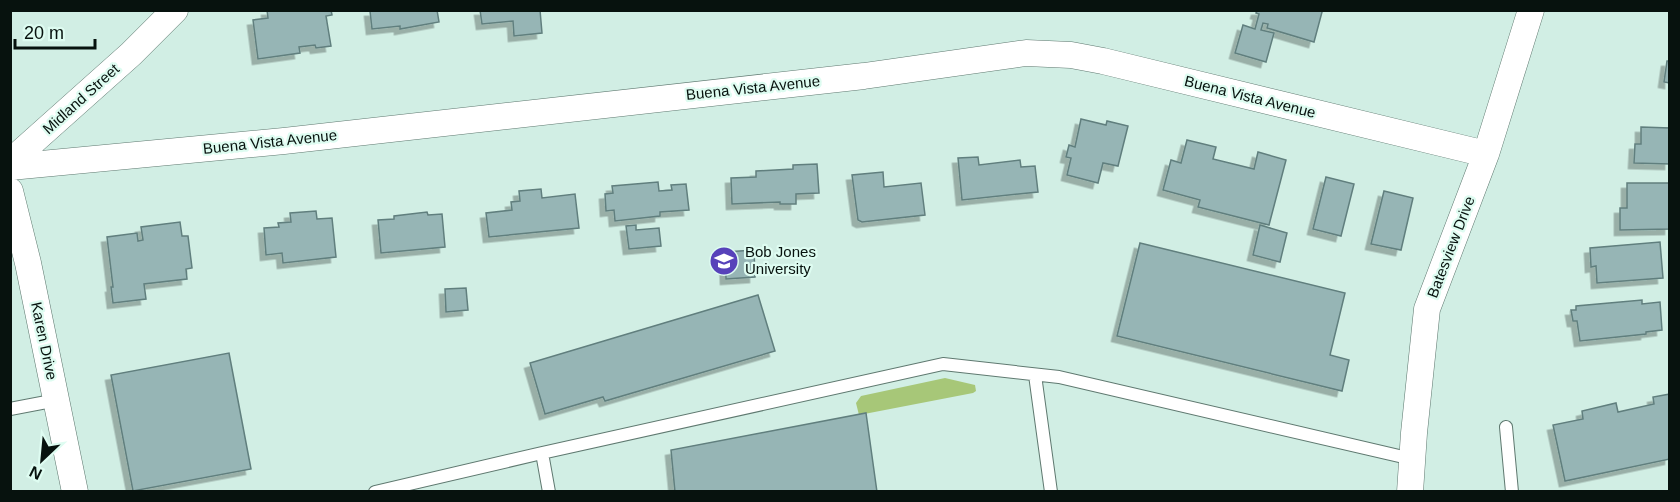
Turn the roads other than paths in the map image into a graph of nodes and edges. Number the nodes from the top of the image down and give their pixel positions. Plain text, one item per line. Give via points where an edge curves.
1 (176, 10) edge
2 (1531, 10) edge
3 (1486, 154) junction
4 (10, 162) edge
5 (10, 166) edge
6 (10, 191) edge
7 (1035, 375) junction
8 (57, 400) junction
9 (10, 409) edge
10 (1506, 427) dead end
11 (542, 453) junction
12 (1412, 459) junction
13 (75, 492) edge
14 (375, 492) edge
15 (549, 492) edge
16 (1051, 492) edge
17 (1410, 492) edge
18 (1512, 492) edge

1 - 4 street, Midland Street
2 - 3 street, Batesview Drive
3 - 5 street, Buena Vista Avenue via 1103,61 1026,52 864,76 284,141
3 - 12 street, Batesview Drive via 1427,309
6 - 8 street, Karen Drive
7 - 11 lane via 943,364
7 - 12 lane
7 - 16 lane
8 - 9 lane
8 - 13 street, Karen Drive
10 - 18 lane
11 - 14 lane
11 - 15 lane
12 - 17 street, Batesview Drive

